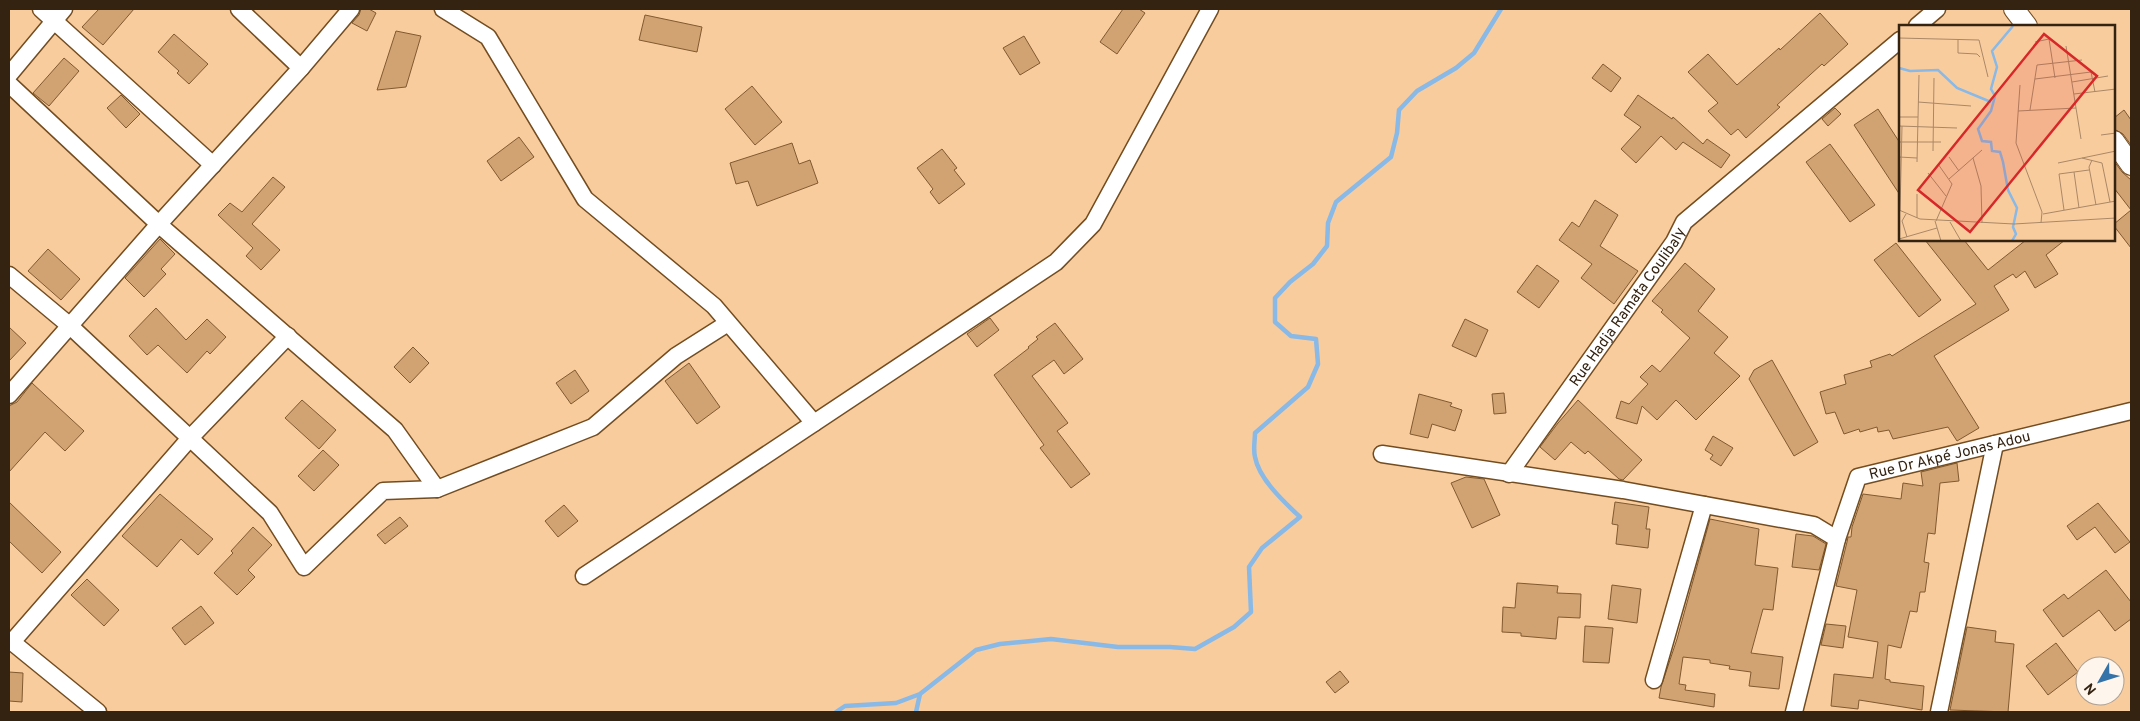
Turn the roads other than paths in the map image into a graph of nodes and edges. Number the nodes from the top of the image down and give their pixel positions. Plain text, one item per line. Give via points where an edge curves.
1 (41, 9) edge
2 (239, 9) edge
3 (351, 9) edge
4 (443, 9) edge
5 (1210, 9) edge
6 (1937, 9) edge
7 (2014, 9) edge
8 (59, 14) edge
9 (1918, 25) edge
10 (2026, 25) edge
11 (1899, 41) edge
12 (301, 68) junction
13 (9, 75) edge
14 (9, 84) edge
15 (2115, 142) edge
16 (213, 165) junction
17 (2131, 165) edge
18 (159, 224) junction
19 (9, 275) edge
20 (728, 323) junction
21 (69, 325) junction
22 (288, 336) junction
23 (9, 394) edge
24 (2131, 411) edge
25 (814, 423) junction
26 (190, 438) junction
27 (1995, 444) junction
28 (1382, 454) dead end
29 (1510, 474) junction
30 (437, 489) junction
31 (1704, 505) junction
32 (1837, 539) junction
33 (584, 576) dead end
34 (1654, 680) dead end
35 (98, 712) edge
36 (1794, 712) edge
37 (1939, 712) edge

1 - 8 street
2 - 12 street
3 - 12 street
4 - 20 street via 488,37 585,199 714,306
5 - 25 street via 1093,224 1056,262
6 - 9 street
7 - 10 street
8 - 13 street
8 - 16 street
11 - 29 street, Rue Hadja Ramata Coulibaly via 1684,222 1674,242
12 - 16 street
14 - 18 street
15 - 17 street
16 - 18 street
18 - 21 street
18 - 22 street
19 - 21 street
20 - 25 street
20 - 30 street via 676,356 593,427
21 - 23 street
21 - 26 street
22 - 26 street
22 - 30 street via 395,430
24 - 27 street, Rue Dr Akpé Jonas Adou
25 - 33 street
26 - 30 street via 270,513 304,567 383,491
26 - 35 street via 12,642
27 - 32 street, Rue Dr Akpé Jonas Adou via 1858,476
27 - 37 street
28 - 29 street
29 - 31 street
31 - 32 street via 1814,524
31 - 34 street
32 - 36 street, Rue Dr Akpé Jonas Adou

